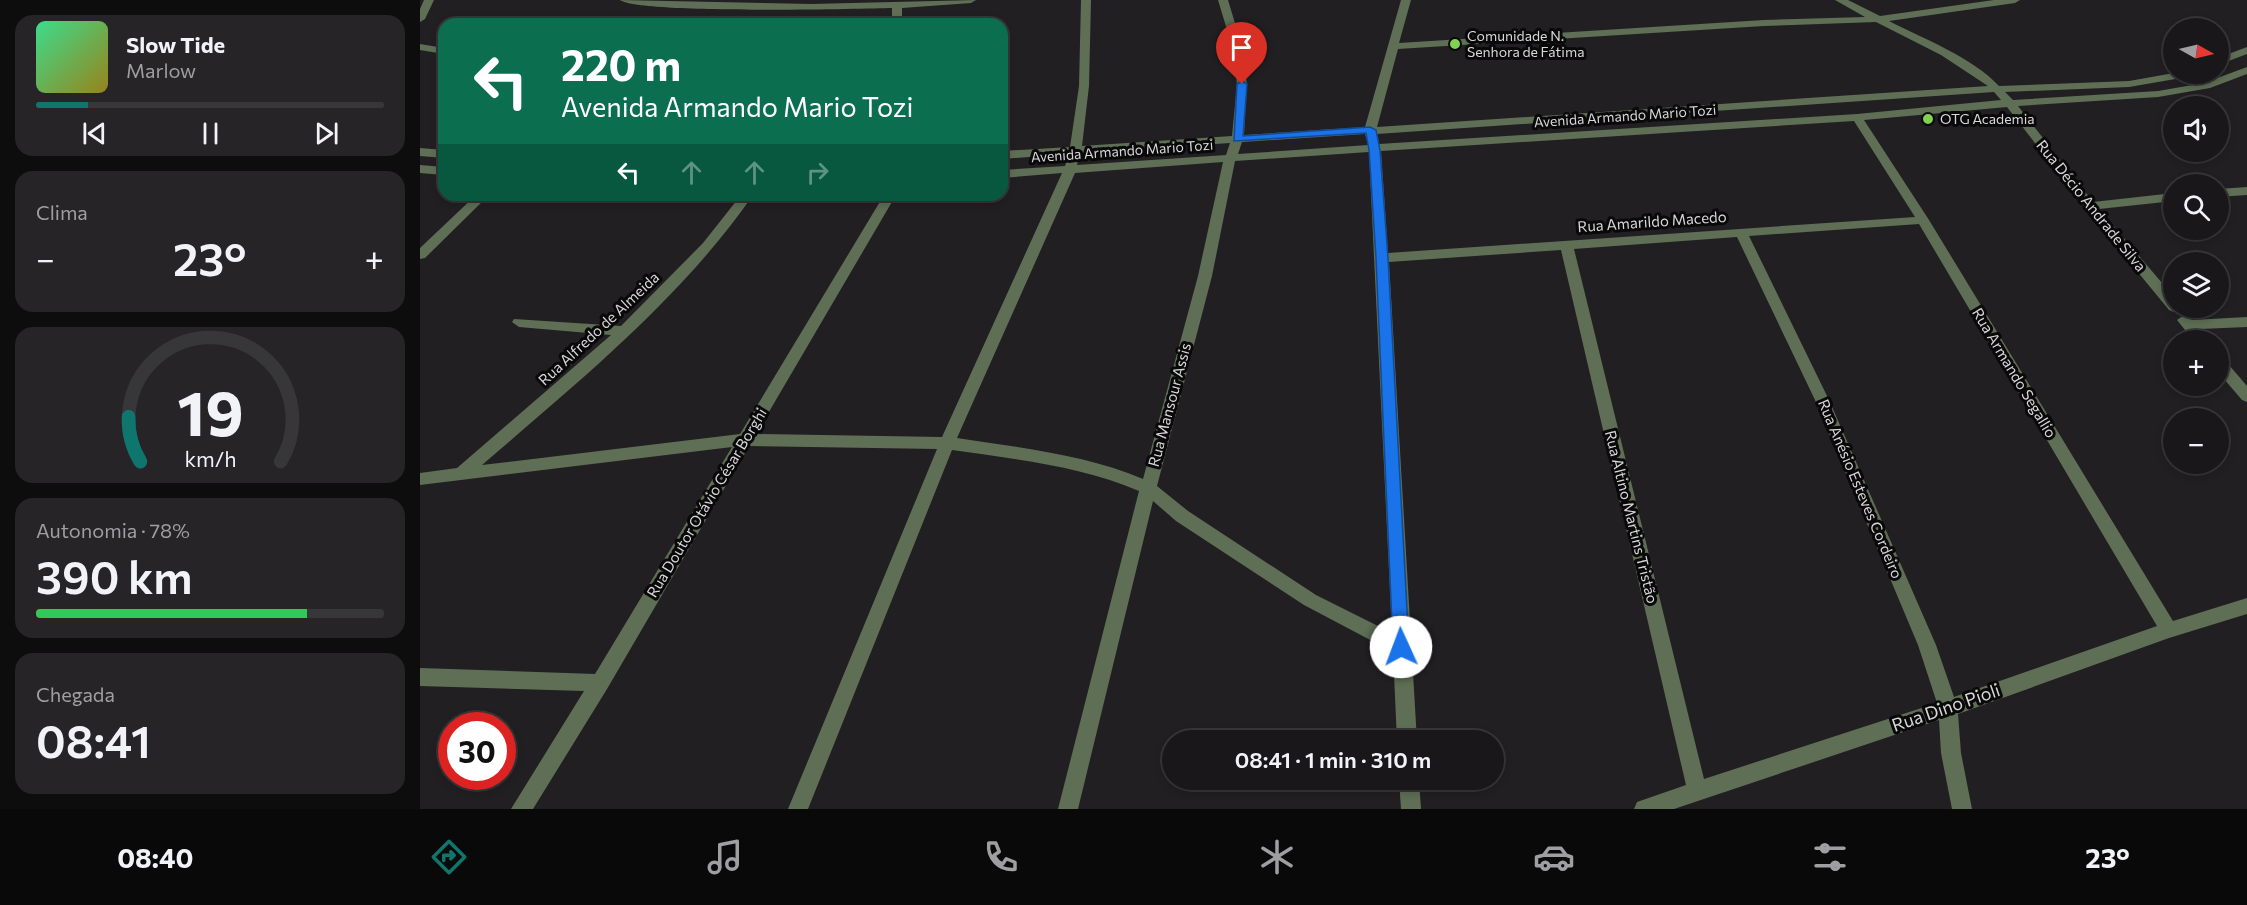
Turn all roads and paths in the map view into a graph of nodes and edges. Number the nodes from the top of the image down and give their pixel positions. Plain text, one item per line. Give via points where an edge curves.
1 (429, 0) edge
2 (625, 0) edge
3 (971, 0) edge
4 (1086, 0) edge
5 (1223, 0) edge
6 (1406, 0) edge
7 (1840, 0) edge
8 (2015, 0) edge
9 (897, 3) edge
10 (420, 19) edge
11 (1881, 19) junction
12 (420, 46) edge
13 (1393, 46) junction
14 (438, 50) edge
15 (2247, 50) edge
16 (2229, 57) edge
17 (2247, 70) edge
18 (2163, 78) edge
19 (1996, 89) junction
20 (2010, 103) junction
21 (1857, 117) junction
22 (1370, 130) junction
23 (1238, 139) junction
24 (1077, 150) junction
25 (1375, 150) junction
26 (420, 152) edge
27 (438, 153) edge
28 (1008, 155) edge
29 (1230, 159) junction
30 (420, 169) edge
31 (438, 170) edge
32 (1070, 170) junction
33 (1008, 174) edge
34 (2247, 190) edge
35 (2229, 192) edge
36 (2163, 198) edge
37 (477, 201) edge
38 (742, 201) edge
39 (886, 201) edge
40 (2090, 206) junction
41 (1923, 220) junction
42 (1742, 233) junction
43 (1566, 244) junction
44 (420, 255) edge
45 (1382, 258) junction
46 (2163, 294) edge
47 (2183, 318) edge
48 (519, 322) dead end
49 (2247, 322) edge
50 (2188, 325) junction
51 (2192, 330) edge
52 (624, 331) junction
53 (2229, 375) edge
54 (2247, 396) edge
55 (743, 440) junction
56 (946, 443) junction
57 (460, 475) junction
58 (420, 479) edge
59 (1148, 488) junction
60 (2247, 606) edge
61 (2169, 630) junction
62 (1401, 647) junction
63 (420, 677) edge
64 (600, 683) junction
65 (1948, 708) junction
66 (1406, 730) edge
67 (1409, 790) edge
68 (1697, 790) junction
69 (521, 809) edge
70 (798, 809) edge
71 (1068, 809) edge
72 (1410, 809) edge
73 (1644, 809) edge
74 (1962, 809) edge

1 - 10 street
2 - 9 street via 695,5
3 - 9 street
4 - 24 street
5 - 23 street, Rua Mansour Assis via 1236,43 1242,84
6 - 13 street
7 - 11 street
8 - 11 street
11 - 13 street
11 - 19 street via 1976,71
12 - 14 street
13 - 22 street
15 - 16 street
17 - 20 street, Avenida Armando Mario Tozi via 2206,86 2158,94
18 - 19 street, Avenida Armando Mario Tozi via 2129,84
19 - 20 street, Rua Décio Andrade Silva
19 - 22 street, Avenida Armando Mario Tozi
20 - 21 street, Avenida Armando Mario Tozi
20 - 40 street, Rua Décio Andrade Silva
21 - 25 street, Avenida Armando Mario Tozi
21 - 41 street, Rua Armando Segallio
22 - 23 street, Avenida Armando Mario Tozi
22 - 25 street
23 - 24 street, Avenida Armando Mario Tozi
23 - 29 street, Rua Mansour Assis
24 - 28 street, Avenida Armando Mario Tozi
24 - 32 street
25 - 29 street, Avenida Armando Mario Tozi
25 - 45 street
26 - 27 street
29 - 32 street, Avenida Armando Mario Tozi
29 - 59 street, Rua Mansour Assis via 1205,276
30 - 31 street
32 - 33 street, Avenida Armando Mario Tozi
32 - 56 street
34 - 35 street
36 - 40 street
37 - 44 street
38 - 52 street, Rua Alfredo de Almeida via 710,244
39 - 55 street, Rua Doutor Otávio César Borghi
40 - 46 street, Rua Décio Andrade Silva
41 - 42 street, Rua Amarildo Macedo
41 - 61 street, Rua Armando Segallio
42 - 43 street, Rua Amarildo Macedo
42 - 65 street, Rua Anésio Esteves Cordeiro via 1822,400 1927,645
43 - 45 street, Rua Amarildo Macedo
43 - 68 street, Rua Altino Martins Tristão
45 - 62 street
47 - 50 street, Rua Décio Andrade Silva
48 - 52 street
49 - 50 street
50 - 51 street, Rua Décio Andrade Silva
52 - 57 street, Rua Alfredo de Almeida
53 - 54 street
55 - 56 street
55 - 57 street
55 - 64 street, Rua Doutor Otávio César Borghi
56 - 59 street via 1080,465 1116,474
56 - 70 street
57 - 58 street
59 - 62 street via 1182,516 1310,600
59 - 71 street, Rua Mansour Assis
60 - 61 street, Rua Dino Pioli
61 - 65 street, Rua Dino Pioli
62 - 66 street
63 - 64 street
64 - 69 street, Rua Doutor Otávio César Borghi
65 - 68 street, Rua Dino Pioli
65 - 74 street, Rua Anésio Esteves Cordeiro via 1951,753
67 - 72 street
68 - 73 street, Rua Dino Pioli

